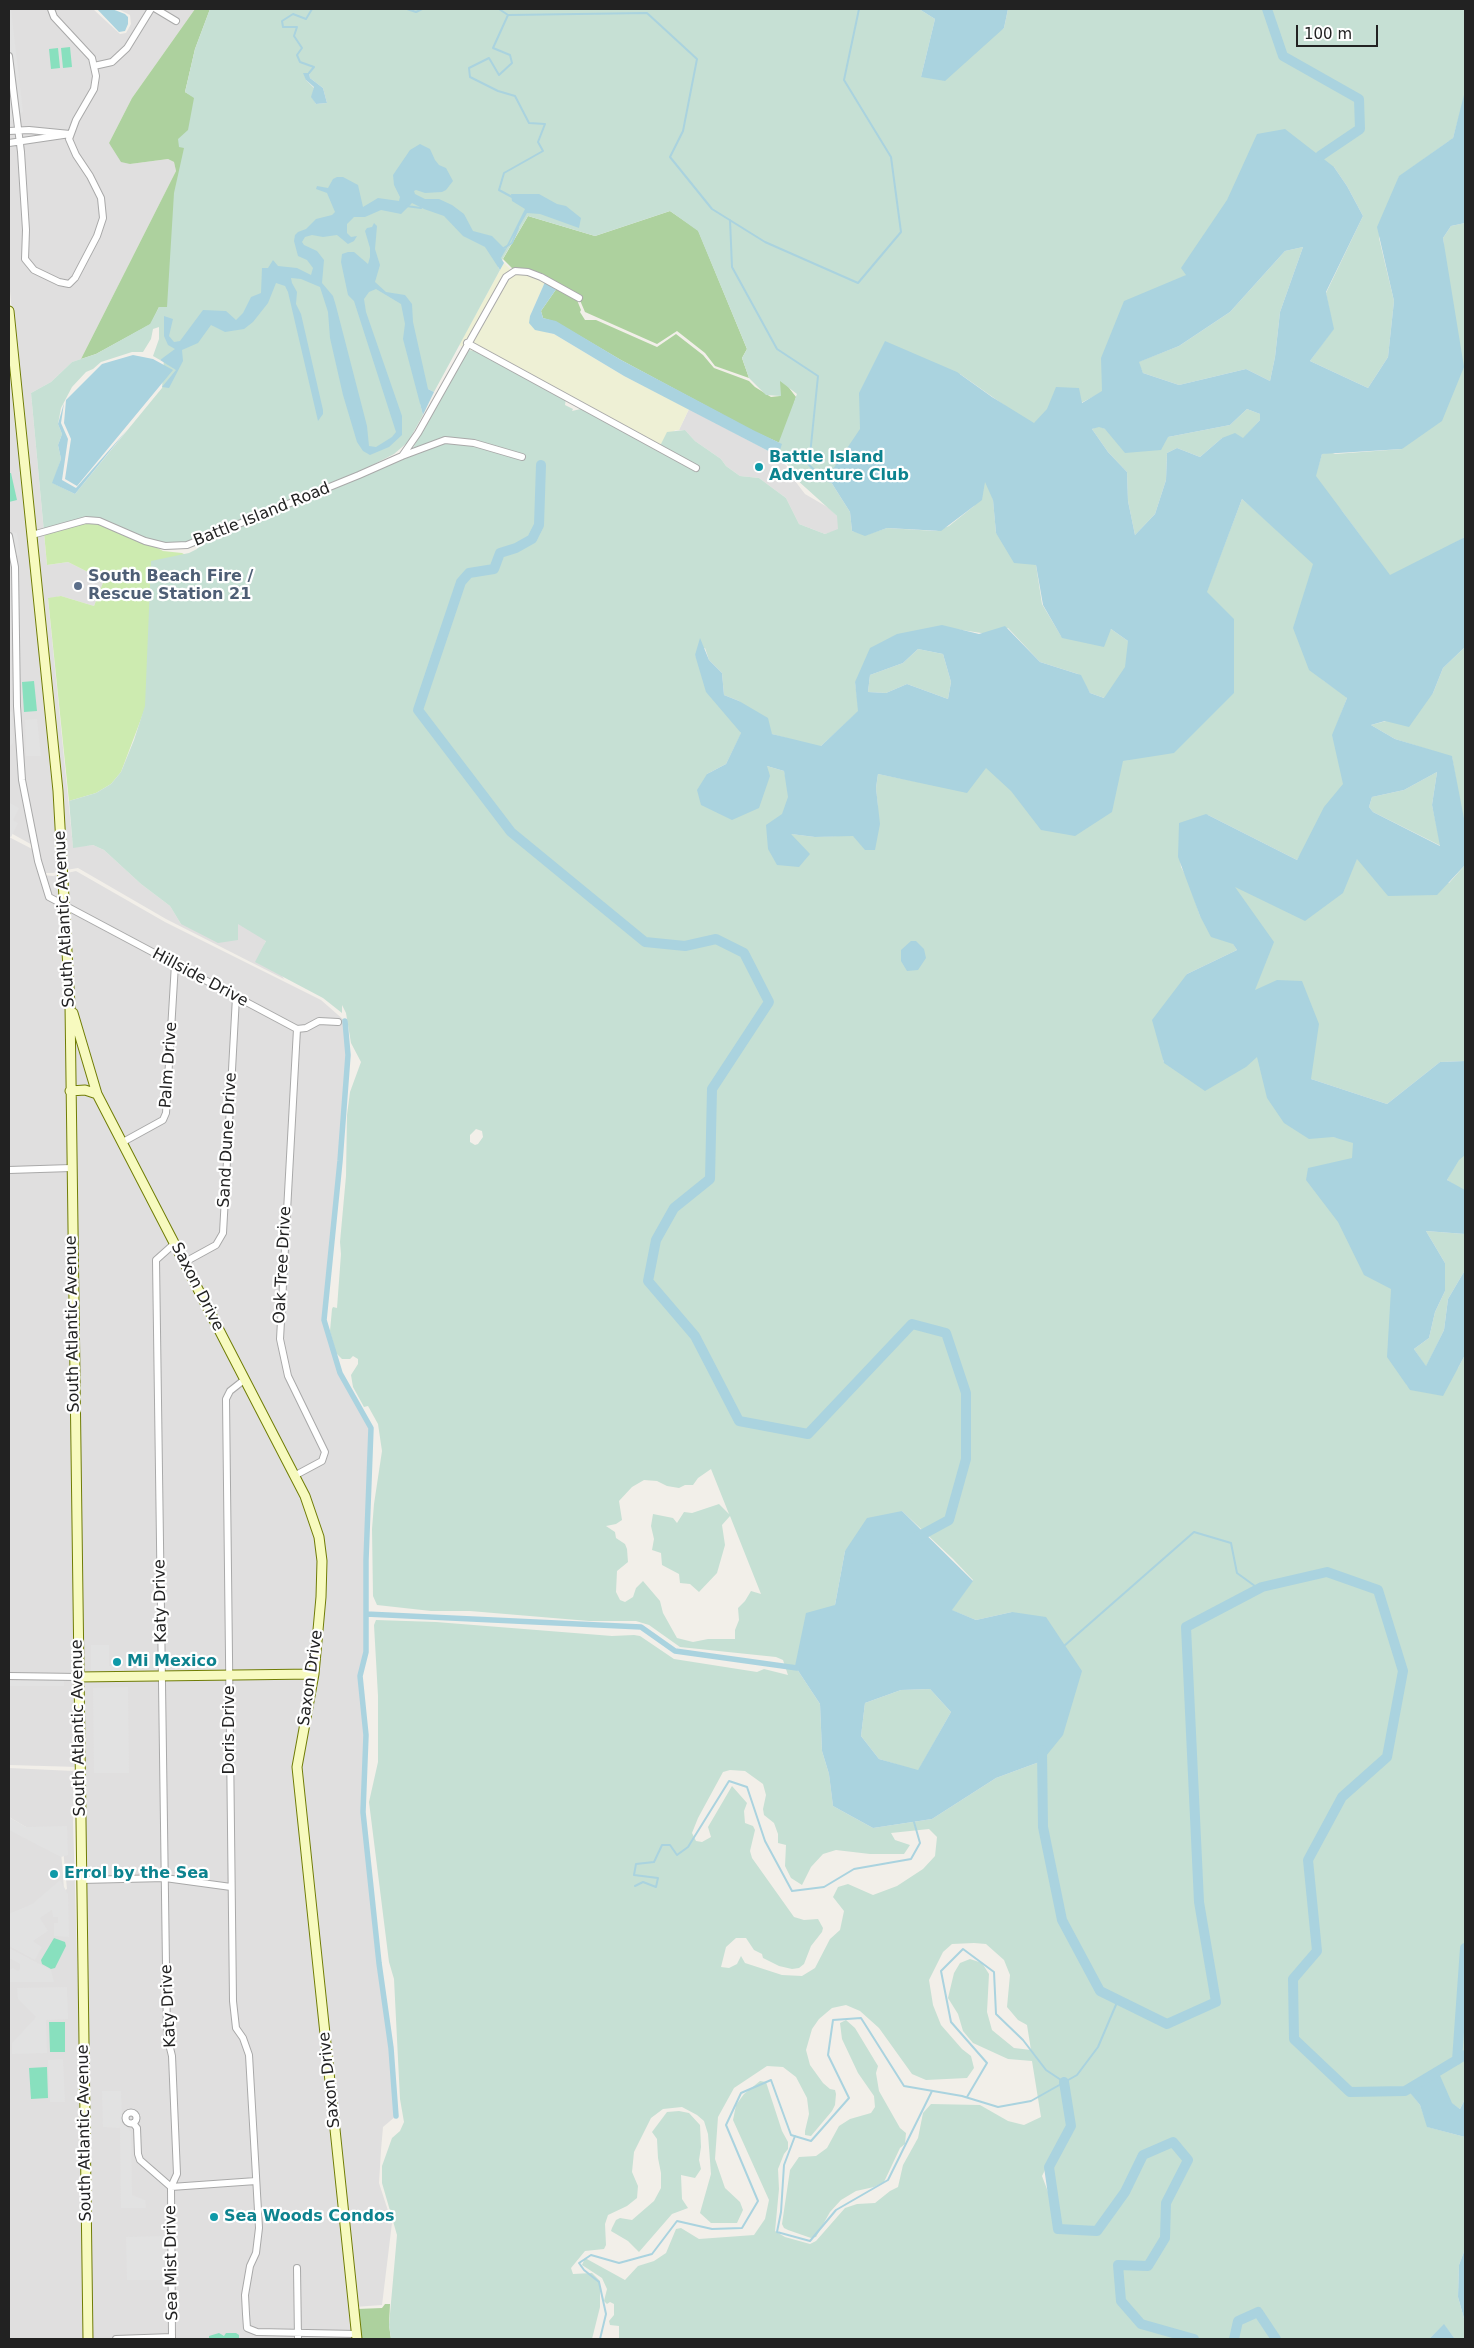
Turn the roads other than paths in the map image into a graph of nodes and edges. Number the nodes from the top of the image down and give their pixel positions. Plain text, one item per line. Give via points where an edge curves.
1 (51, 9) edge
2 (151, 9) edge
3 (156, 9) edge
4 (176, 22) dead end
5 (9, 56) edge
6 (94, 66) junction
7 (19, 131) junction
8 (9, 132) edge
9 (70, 134) junction
10 (20, 142) junction
11 (9, 143) edge
12 (580, 298) dead end
13 (9, 310) edge
14 (467, 343) junction
15 (402, 456) junction
16 (522, 457) dead end
17 (696, 468) dead end
18 (32, 535) junction
19 (9, 536) edge
20 (66, 907) junction
21 (175, 964) junction
22 (236, 997) junction
23 (70, 1005) junction
24 (338, 1022) dead end
25 (297, 1028) junction
26 (70, 1091) junction
27 (98, 1094) junction
28 (123, 1142) junction
29 (71, 1168) junction
30 (9, 1170) edge
31 (175, 1244) junction
32 (185, 1262) junction
33 (244, 1380) junction
34 (294, 1476) junction
35 (229, 1674) junction
36 (314, 1674) junction
37 (9, 1676) edge
38 (162, 1676) junction
39 (78, 1677) junction
40 (165, 1878) junction
41 (81, 1880) junction
42 (231, 1887) junction
43 (133, 2123) dead end
44 (256, 2181) junction
45 (171, 2187) junction
46 (297, 2268) dead end
47 (357, 2336) edge
48 (298, 2337) edge
49 (172, 2338) edge
50 (88, 2339) edge
51 (116, 2339) edge

1 - 6 street via 54,17 92,58
2 - 6 street via 126,48 112,62
3 - 4 street
5 - 7 street
6 - 9 street via 94,89
7 - 8 street
7 - 9 street
7 - 10 street
9 - 10 street
9 - 10 street via 76,155 101,198 103,218 76,278 69,284 34,270 25,259
10 - 11 street
12 - 14 street via 541,277 515,271 506,277
13 - 18 street, South Atlantic Avenue
14 - 15 street
14 - 17 street
15 - 16 street, Battle Island Road via 434,443 455,440
15 - 18 street, Battle Island Road via 187,546 165,546 145,541 99,521 86,520
18 - 20 street, South Atlantic Avenue via 58,791
19 - 20 street via 14,567 22,780 49,897
20 - 21 street, Hillside Drive
20 - 23 street, South Atlantic Avenue
21 - 22 street, Hillside Drive
21 - 28 street, Palm Drive via 166,1113 163,1120
22 - 25 street, Hillside Drive
22 - 32 street, Sand Dune Drive via 223,1233 216,1245
23 - 26 street, South Atlantic Avenue
23 - 27 street, Saxon Drive
24 - 25 street via 320,1020 306,1028
25 - 34 street, Oak Tree Drive via 280,1339 288,1376 325,1452 322,1461
26 - 27 street via 86,1090
26 - 29 street, South Atlantic Avenue
27 - 28 street, Saxon Drive
28 - 31 street, Saxon Drive
29 - 30 street
29 - 39 street, South Atlantic Avenue
31 - 32 street, Saxon Drive
31 - 38 street, Katy Drive via 156,1260
32 - 33 street, Saxon Drive
33 - 34 street, Saxon Drive
33 - 35 street, Doris Drive via 230,1391 226,1399
34 - 36 street, Saxon Drive via 305,1496 319,1537 322,1561
35 - 36 street
35 - 38 street
35 - 42 street, Doris Drive
36 - 47 street, Saxon Drive via 297,1767
37 - 39 street
38 - 39 street
38 - 40 street, Katy Drive
39 - 41 street, South Atlantic Avenue
40 - 41 street
40 - 42 street
40 - 45 street, Katy Drive via 167,2036 172,2056 177,2174
41 - 50 street, South Atlantic Avenue
42 - 44 street, Doris Drive via 234,2016 249,2055
43 - 45 street via 137,2128 140,2160
44 - 45 street
44 - 48 street via 259,2228 245,2295 248,2328 256,2332
45 - 49 street, Sea Mist Drive
46 - 48 street
47 - 48 street
49 - 51 street

